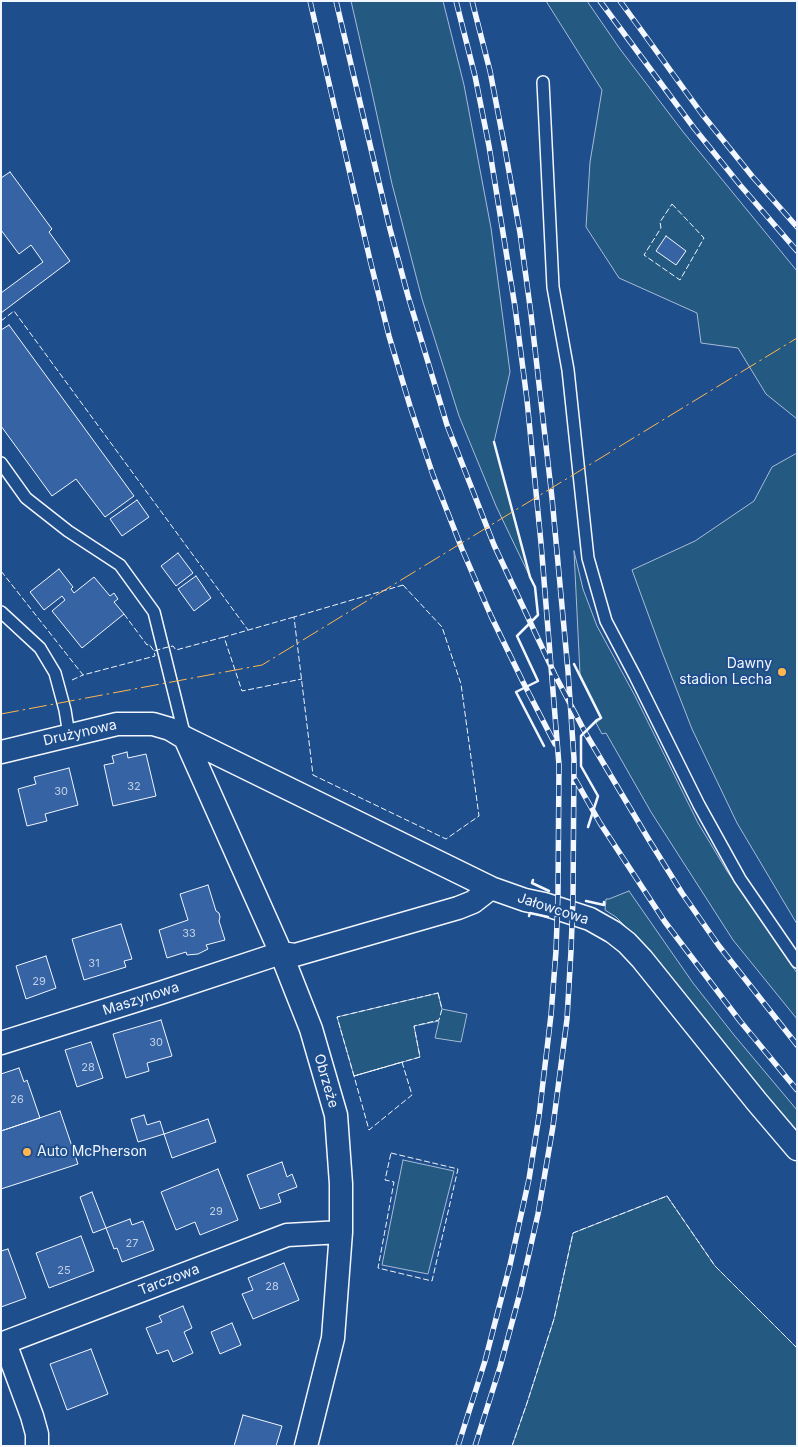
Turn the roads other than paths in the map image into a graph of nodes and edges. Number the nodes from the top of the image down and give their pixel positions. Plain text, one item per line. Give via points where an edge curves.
1 (543, 82) dead end
2 (1, 463) edge
3 (1, 612) edge
4 (69, 735) junction
5 (186, 738) junction
6 (1, 752) edge
7 (491, 888) junction
8 (281, 953) junction
9 (797, 962) edge
10 (1, 1043) edge
11 (797, 1149) edge
12 (341, 1232) junction
13 (3, 1344) edge
14 (37, 1446) edge
15 (306, 1446) edge

1 - 9 lane via 553,287 568,370 588,558 606,621 740,879
2 - 5 lane via 26,498 120,565 154,612
3 - 4 lane via 40,648 55,673 66,710
4 - 5 street, Drużynowa via 117,724 152,724
4 - 6 street, Drużynowa
5 - 7 street, Drużynowa
5 - 8 street, Obrzeże
7 - 8 street via 473,902 458,908 295,955
7 - 11 street, Jałowcowa via 590,920 613,932 642,959
8 - 10 street, Maszynowa
8 - 12 street, Obrzeże via 311,1029 336,1115
12 - 13 street, Tarczowa via 287,1235
12 - 15 street, Obrzeże via 333,1338
13 - 14 street via 32,1416

